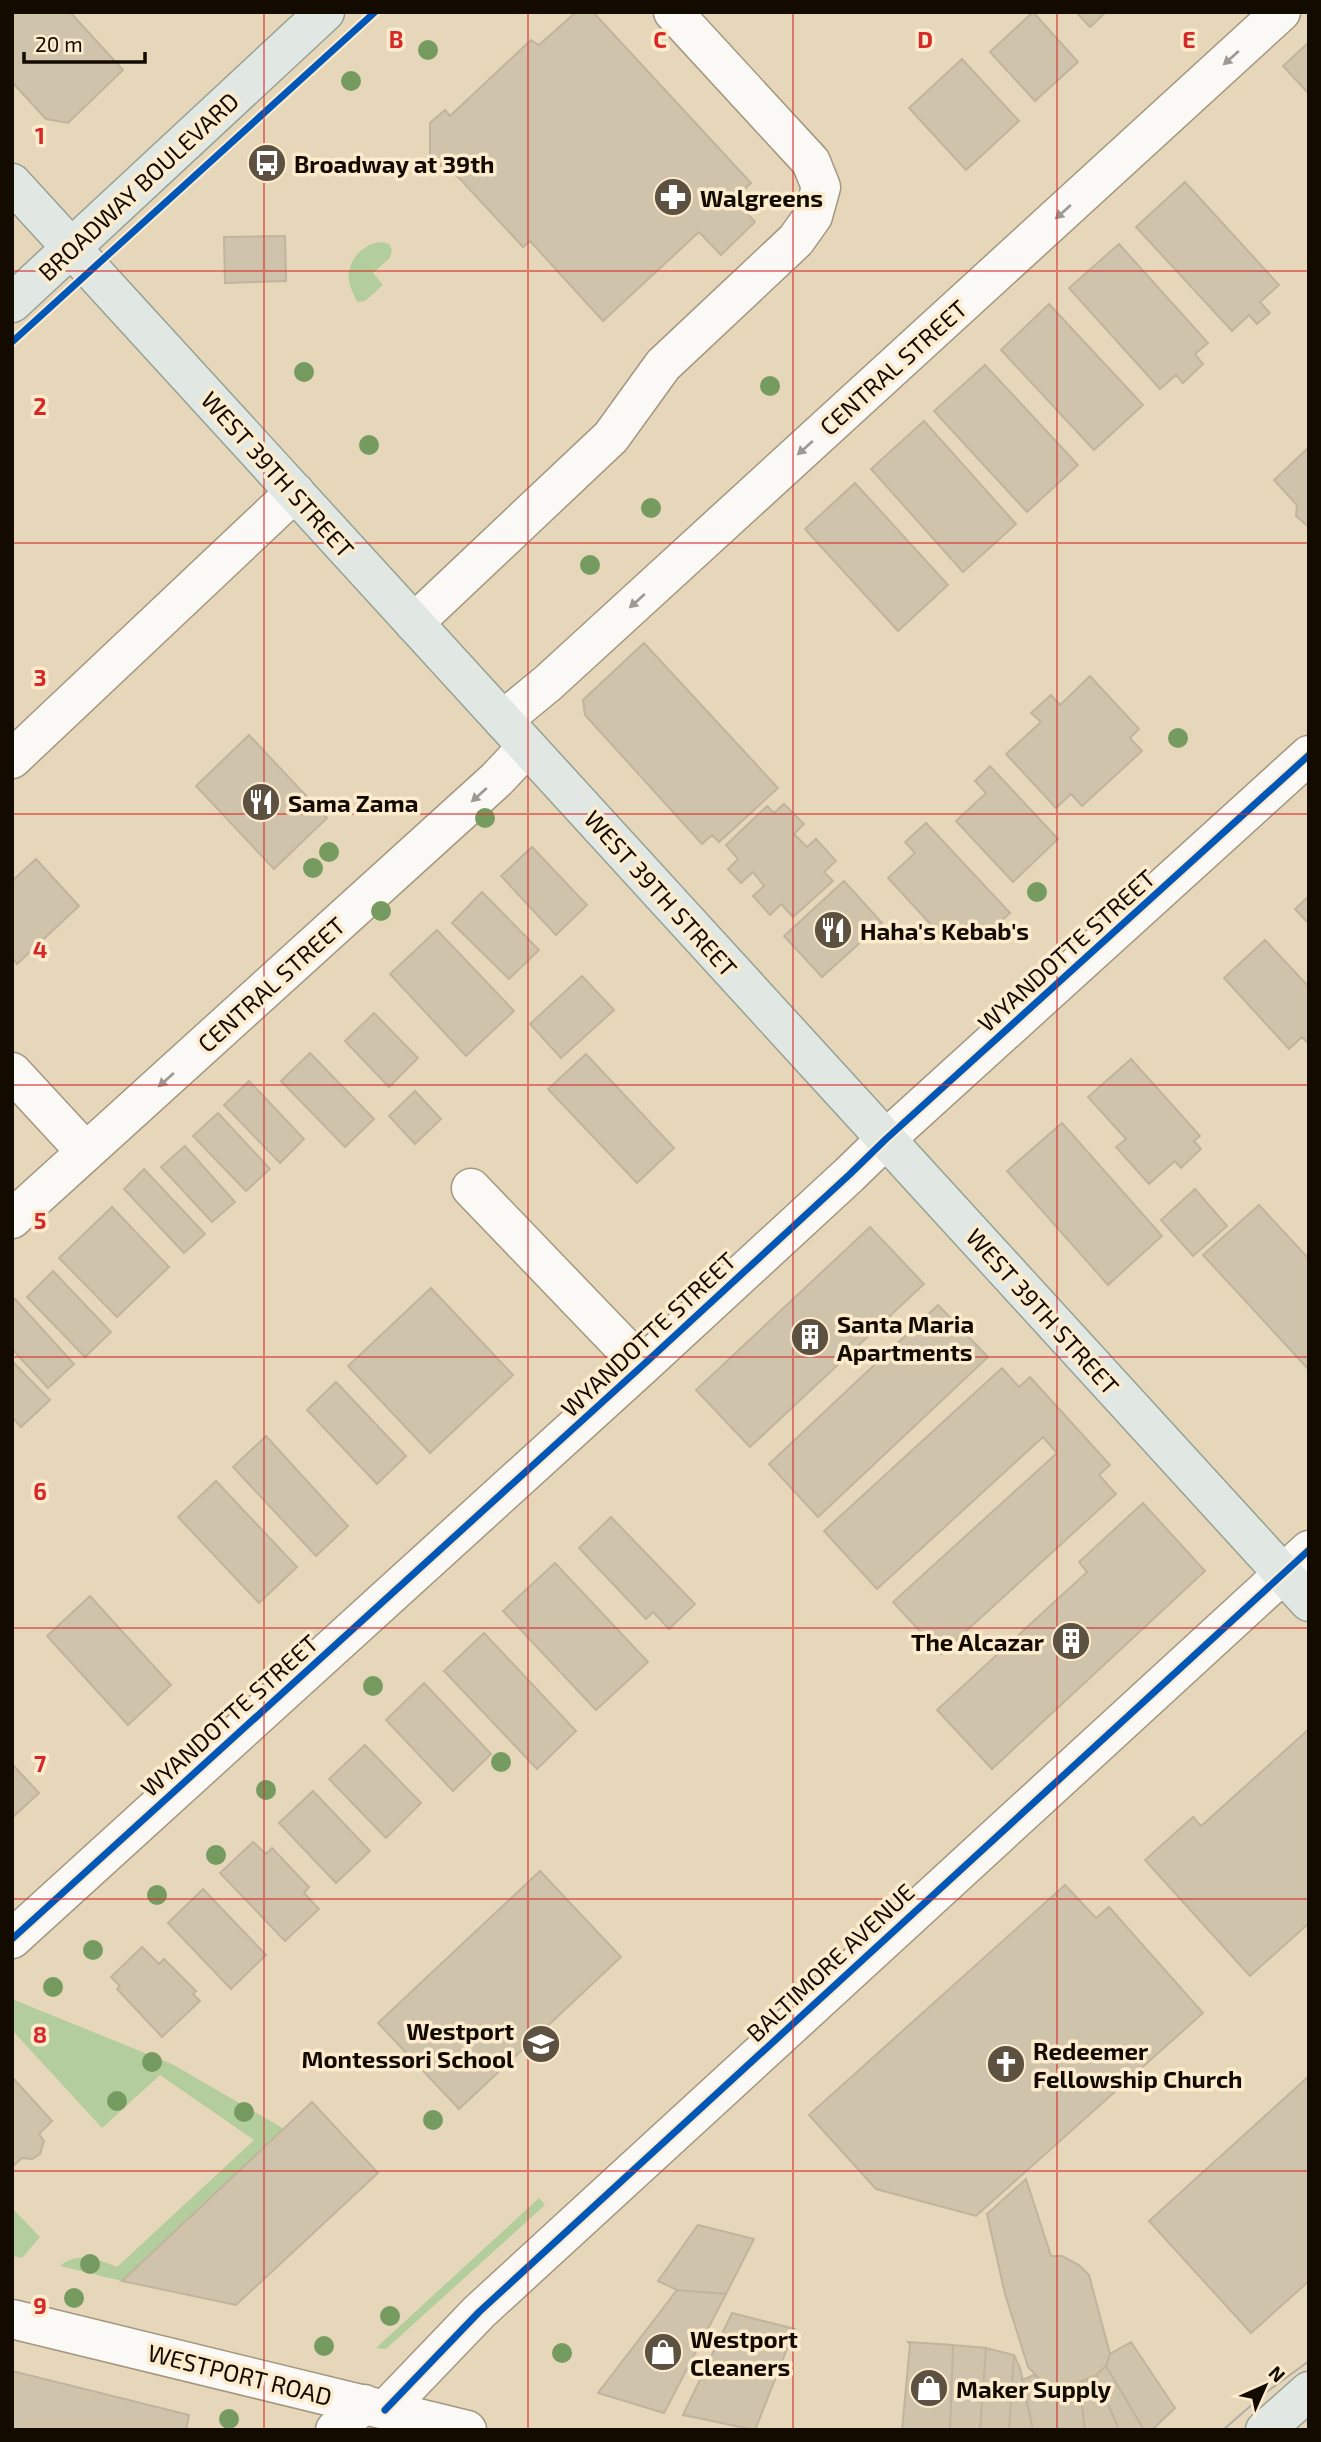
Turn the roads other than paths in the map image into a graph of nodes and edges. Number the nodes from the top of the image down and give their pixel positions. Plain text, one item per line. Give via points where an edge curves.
1 (325, 12) edge
2 (673, 12) edge
3 (1281, 12) edge
4 (12, 183) edge
5 (72, 248) junction
6 (12, 303) edge
7 (295, 492) junction
8 (414, 623) junction
9 (515, 733) junction
10 (1309, 755) edge
11 (12, 759) edge
12 (12, 1072) edge
13 (886, 1139) junction
14 (86, 1152) junction
15 (471, 1188) dead end
16 (12, 1219) edge
17 (642, 1366) junction
18 (1296, 1562) edge
19 (1309, 1602) edge
20 (12, 1939) edge
21 (12, 2319) edge
22 (1309, 2391) edge
23 (375, 2407) junction
24 (335, 2430) edge
25 (467, 2430) edge
26 (1265, 2430) edge

1 - 5 main road, BROADWAY BOULEVARD
2 - 8 street via 811,162 821,187 813,216 796,240 663,365 611,437
3 -> 9 street, CENTRAL STREET via 548,683
4 - 5 main road, WEST 39TH STREET
5 - 6 main road, BROADWAY BOULEVARD
5 - 7 main road, WEST 39TH STREET
7 - 8 main road, WEST 39TH STREET
7 - 11 street
8 - 9 main road, WEST 39TH STREET
9 - 13 main road, WEST 39TH STREET
9 -> 14 street, CENTRAL STREET via 487,789
10 - 13 street, WYANDOTTE STREET
12 - 14 street
13 - 17 street, WYANDOTTE STREET
13 - 18 main road, WEST 39TH STREET
14 - 16 street, CENTRAL STREET
15 - 17 street
17 - 20 street, WYANDOTTE STREET
18 - 19 main road, WEST 39TH STREET
18 - 23 street, BALTIMORE AVENUE
21 - 23 street, WESTPORT ROAD
22 - 26 main road
23 - 24 street, BALTIMORE AVENUE
23 - 25 street, WESTPORT ROAD

